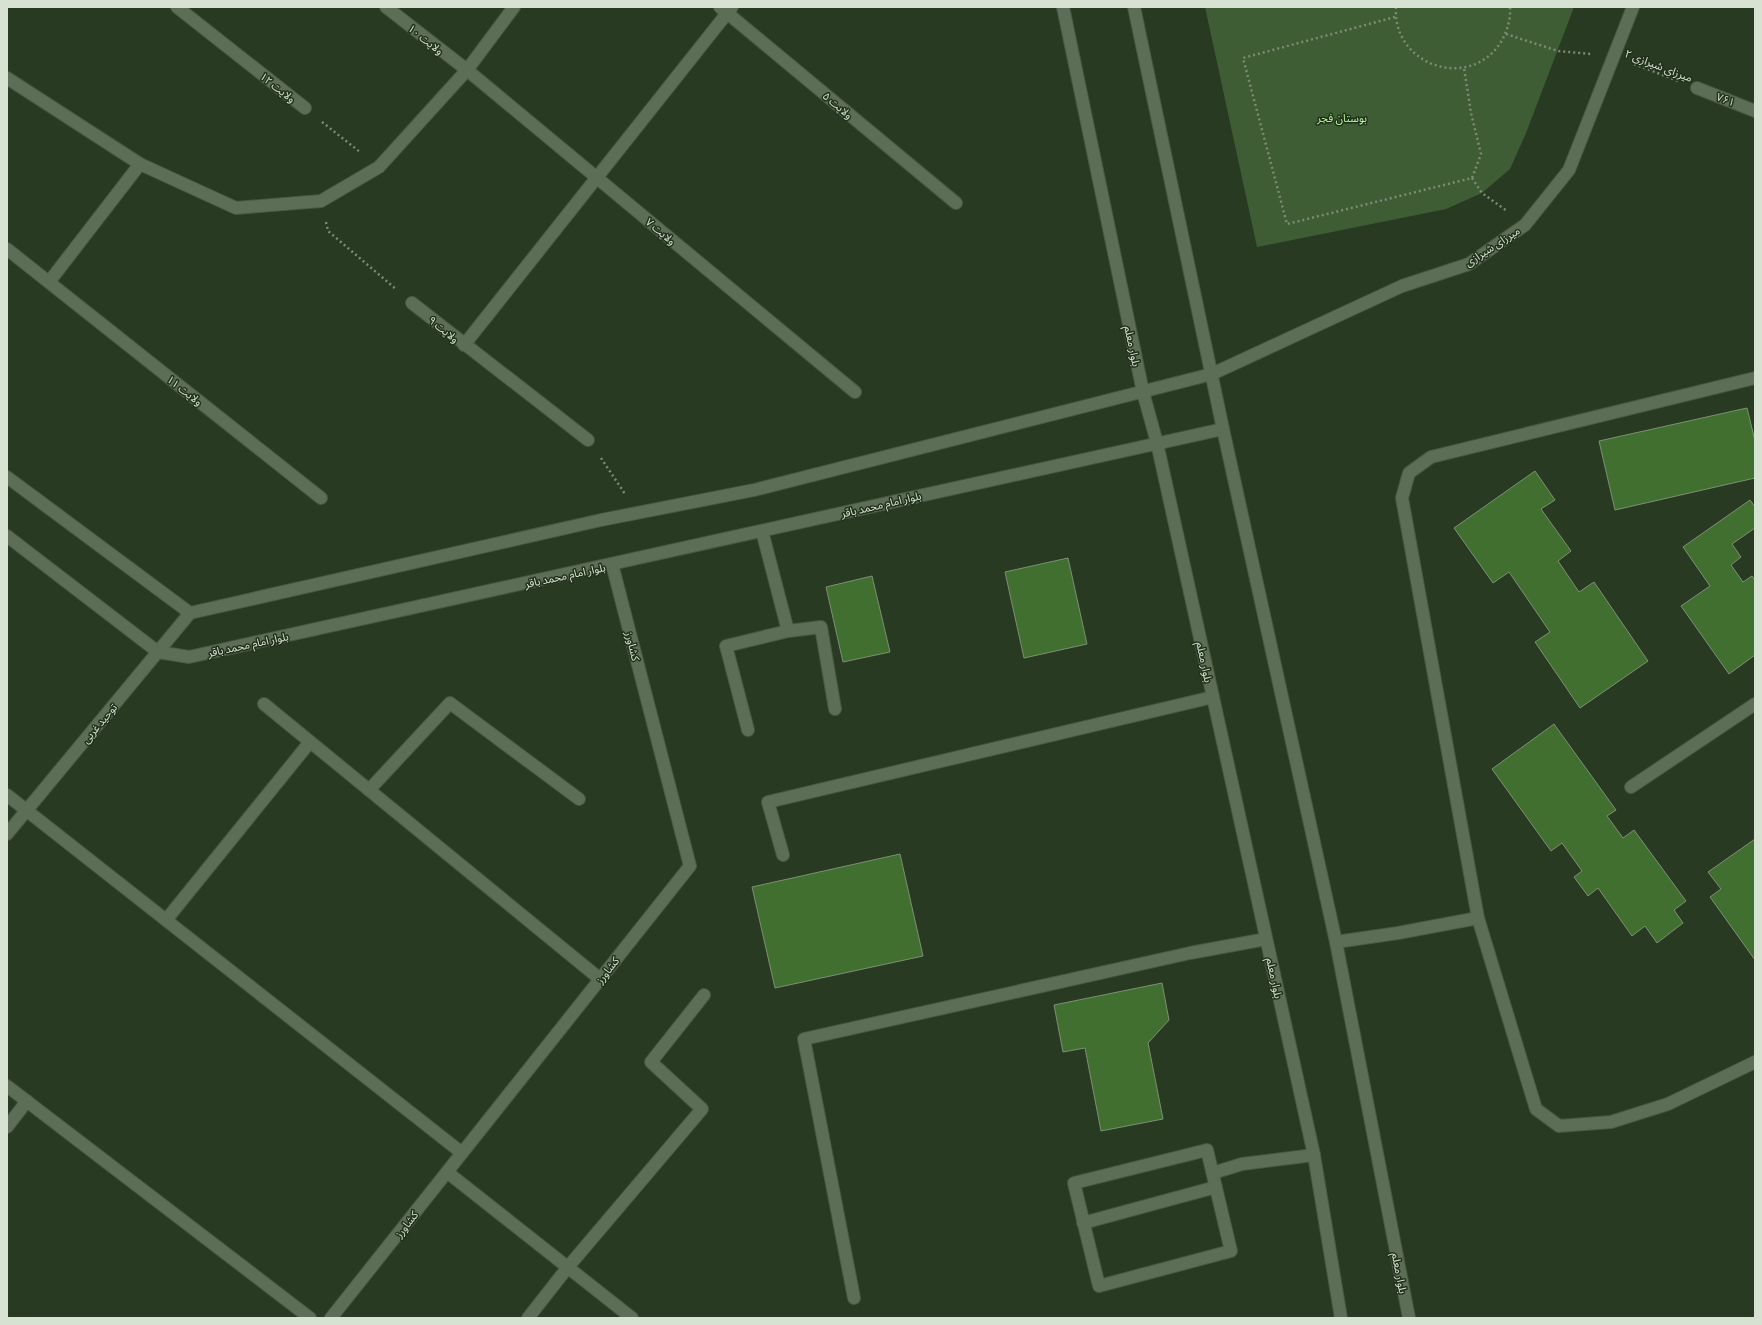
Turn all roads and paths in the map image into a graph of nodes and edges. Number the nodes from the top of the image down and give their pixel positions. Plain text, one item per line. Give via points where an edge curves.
1 (176, 7) edge
2 (386, 7) edge
3 (514, 7) edge
4 (1063, 7) edge
5 (1134, 7) edge
6 (1396, 7) edge
7 (1510, 7) edge
8 (1633, 7) edge
9 (727, 9) edge
10 (1395, 17) junction
11 (1506, 34) junction
12 (1615, 56) junction
13 (1464, 68) junction
14 (467, 70) junction
15 (7, 78) edge
16 (1697, 88) joint
17 (305, 108) joint
18 (1755, 111) edge
19 (140, 164) junction
20 (379, 167) junction
21 (596, 178) junction
22 (1472, 178) junction
23 (321, 200) junction
24 (956, 203) dead end
25 (1525, 224) junction
26 (7, 249) edge
27 (49, 282) junction
28 (412, 303) joint
29 (464, 345) junction
30 (1212, 374) junction
31 (1755, 378) edge
32 (855, 392) dead end
33 (1143, 392) junction
34 (1223, 429) junction
35 (588, 440) joint
36 (1157, 443) junction
37 (7, 477) edge
38 (321, 498) dead end
39 (637, 513) junction
40 (762, 531) junction
41 (7, 536) edge
42 (612, 564) junction
43 (190, 613) junction
44 (788, 631) junction
45 (158, 652) junction
46 (1213, 697) junction
47 (264, 704) dead end
48 (1755, 704) edge
49 (835, 709) dead end
50 (748, 730) dead end
51 (310, 742) junction
52 (1632, 787) dead end
53 (369, 790) junction
54 (7, 795) edge
55 (579, 799) dead end
56 (26, 810) junction
57 (7, 834) edge
58 (783, 855) dead end
59 (1478, 918) junction
60 (166, 920) junction
61 (1266, 939) junction
62 (1336, 942) junction
63 (600, 980) junction
64 (704, 995) dead end
65 (1755, 1062) edge
66 (7, 1086) edge
67 (27, 1102) junction
68 (7, 1127) edge
69 (462, 1153) junction
70 (1314, 1155) junction
71 (447, 1172) junction
72 (1213, 1174) junction
73 (1216, 1187) junction
74 (1084, 1223) junction
75 (568, 1267) junction
76 (854, 1298) dead end
77 (310, 1318) edge
78 (331, 1318) edge
79 (528, 1318) edge
80 (632, 1318) edge
81 (1341, 1318) edge
82 (1409, 1318) edge

1 - 17 street, ولایت ۱۲
2 - 14 street, ولایت ۱۰
3 - 14 street
4 - 33 street, بلوار معلم
5 - 30 street, بلوار معلم
6 - 10 path
7 - 11 path
8 - 12 street, میرزای شیرازی
9 - 21 street
9 - 24 street, ولایت ۵
10 - 13 path via 1400,35 1416,55 1427,63 1445,68
10 - 22 path via 1243,58 1287,224
11 - 12 path, میرزای شیرازی ۲ via 1558,51
11 - 13 path via 1486,58
12 - 16 path, میرزای شیرازی ۲
12 - 25 street, میرزای شیرازی via 1569,170
13 - 22 path via 1481,154
14 - 20 street
14 - 21 street, ولایت ۷
15 - 19 street
16 - 18 street, ۷۶۱
17 - 20 path, ولایت ۱۲
19 - 23 street via 236,208
19 - 27 street
20 - 23 street
21 - 29 street
21 - 32 street, ولایت ۷
22 - 25 path via 1482,193
23 - 28 path via 328,231
25 - 30 street, میرزای شیرازی via 1468,264 1402,286
26 - 27 street, ولایت ۱۱
27 - 38 street, ولایت ۱۱
28 - 29 street, ولایت ۹
29 - 35 street, ولایت ۹
30 - 33 street, میرزای شیرازی
30 - 34 street, بلوار معلم
31 - 59 street via 1431,457 1409,473 1402,498
33 - 36 street, بلوار معلم
33 - 39 street via 754,490
34 - 36 street, بلوار امام محمد باقر
34 - 62 street, بلوار معلم
35 - 39 path
36 - 40 street, بلوار امام محمد باقر
36 - 46 street, بلوار معلم
37 - 43 street
39 - 43 street
40 - 42 street, بلوار امام محمد باقر
40 - 44 street
41 - 45 street, بلوار امام محمد باقر
42 - 45 street, بلوار امام محمد باقر via 189,657
42 - 63 street, کشاورز via 690,866
43 - 45 street, توحید غربی
44 - 49 street via 822,628
44 - 50 street via 726,646
45 - 56 street, توحید غربی
46 - 58 street via 768,802
46 - 61 street, بلوار معلم
47 - 51 street
48 - 52 street
51 - 53 street
51 - 60 street
53 - 55 street via 450,703
53 - 63 street
54 - 56 street
56 - 57 street, توحید غربی
56 - 60 street
59 - 62 street
59 - 65 street via 1536,1109 1559,1126 1611,1122 1668,1104
60 - 69 street
61 - 70 street, بلوار معلم
61 - 76 street via 1190,953 804,1039
62 - 82 street, بلوار معلم
63 - 69 street, کشاورز
64 - 75 street via 652,1062 702,1109
66 - 67 street
67 - 68 street
67 - 77 street
69 - 71 street, کشاورز
70 - 72 street via 1242,1164
70 - 81 street, بلوار معلم
71 - 75 street
71 - 78 street, کشاورز
72 - 73 street
72 - 74 street via 1207,1150 1074,1183
73 - 74 street
73 - 74 street via 1231,1251 1099,1286
75 - 79 street
75 - 80 street

